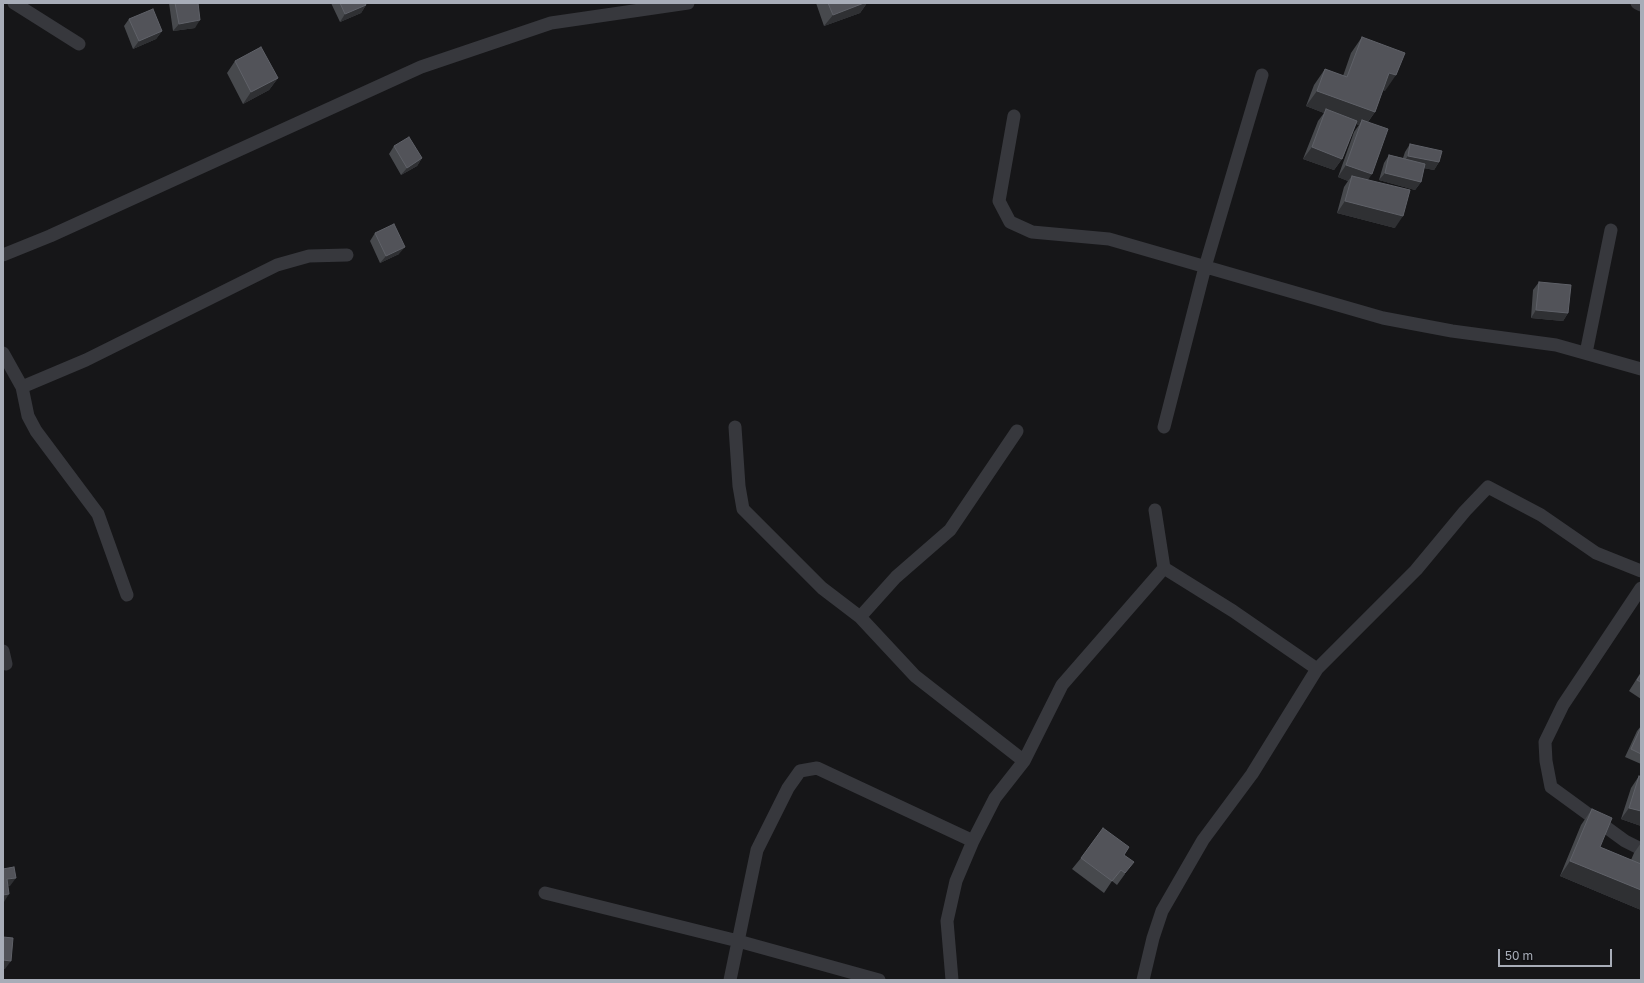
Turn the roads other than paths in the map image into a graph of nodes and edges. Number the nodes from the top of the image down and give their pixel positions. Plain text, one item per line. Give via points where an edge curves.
1 (14, 3) edge
2 (688, 3) edge
3 (1637, 3) edge
4 (1641, 5) edge
5 (79, 44) dead end
6 (1262, 76) dead end
7 (1014, 116) dead end
8 (1611, 230) dead end
9 (3, 255) edge
10 (347, 255) dead end
11 (1205, 267) junction
12 (3, 353) edge
13 (1586, 353) junction
14 (1641, 369) edge
15 (22, 388) junction
16 (735, 427) dead end
17 (1164, 428) dead end
18 (1018, 430) dead end
19 (1155, 510) dead end
20 (1164, 568) junction
21 (1641, 572) edge
22 (1641, 588) edge
23 (127, 595) dead end
24 (860, 618) junction
25 (3, 651) edge
26 (6, 664) dead end
27 (1317, 669) junction
28 (1024, 761) junction
29 (973, 841) junction
30 (1641, 849) edge
31 (545, 893) dead end
32 (738, 941) junction
33 (730, 980) edge
34 (879, 980) edge
35 (952, 980) edge
36 (1142, 980) edge

1 - 5 street
2 - 9 street via 551,23 421,67
3 - 4 street
6 - 11 street
7 - 11 street via 999,201 1010,222 1032,232 1109,239
8 - 13 street
10 - 15 street via 309,256 277,266 86,360
11 - 13 street via 1383,318
11 - 17 street
12 - 15 street
13 - 14 street
15 - 23 street via 28,416 36,431 98,514
16 - 24 street via 743,508 822,588
18 - 24 street via 950,530 896,577
19 - 20 street
20 - 27 street via 1233,611
20 - 28 street via 1062,685
21 - 27 street via 1596,553 1541,515 1488,487 1416,570
22 - 30 street via 1563,705 1544,742 1551,787 1625,841
24 - 28 street via 915,676
25 - 26 street
27 - 36 street via 1252,774 1203,840 1162,911
28 - 29 street via 995,798
29 - 32 street via 817,768 800,771 788,788 757,850
29 - 35 street via 956,881 947,921
31 - 32 street
32 - 33 street
32 - 34 street

